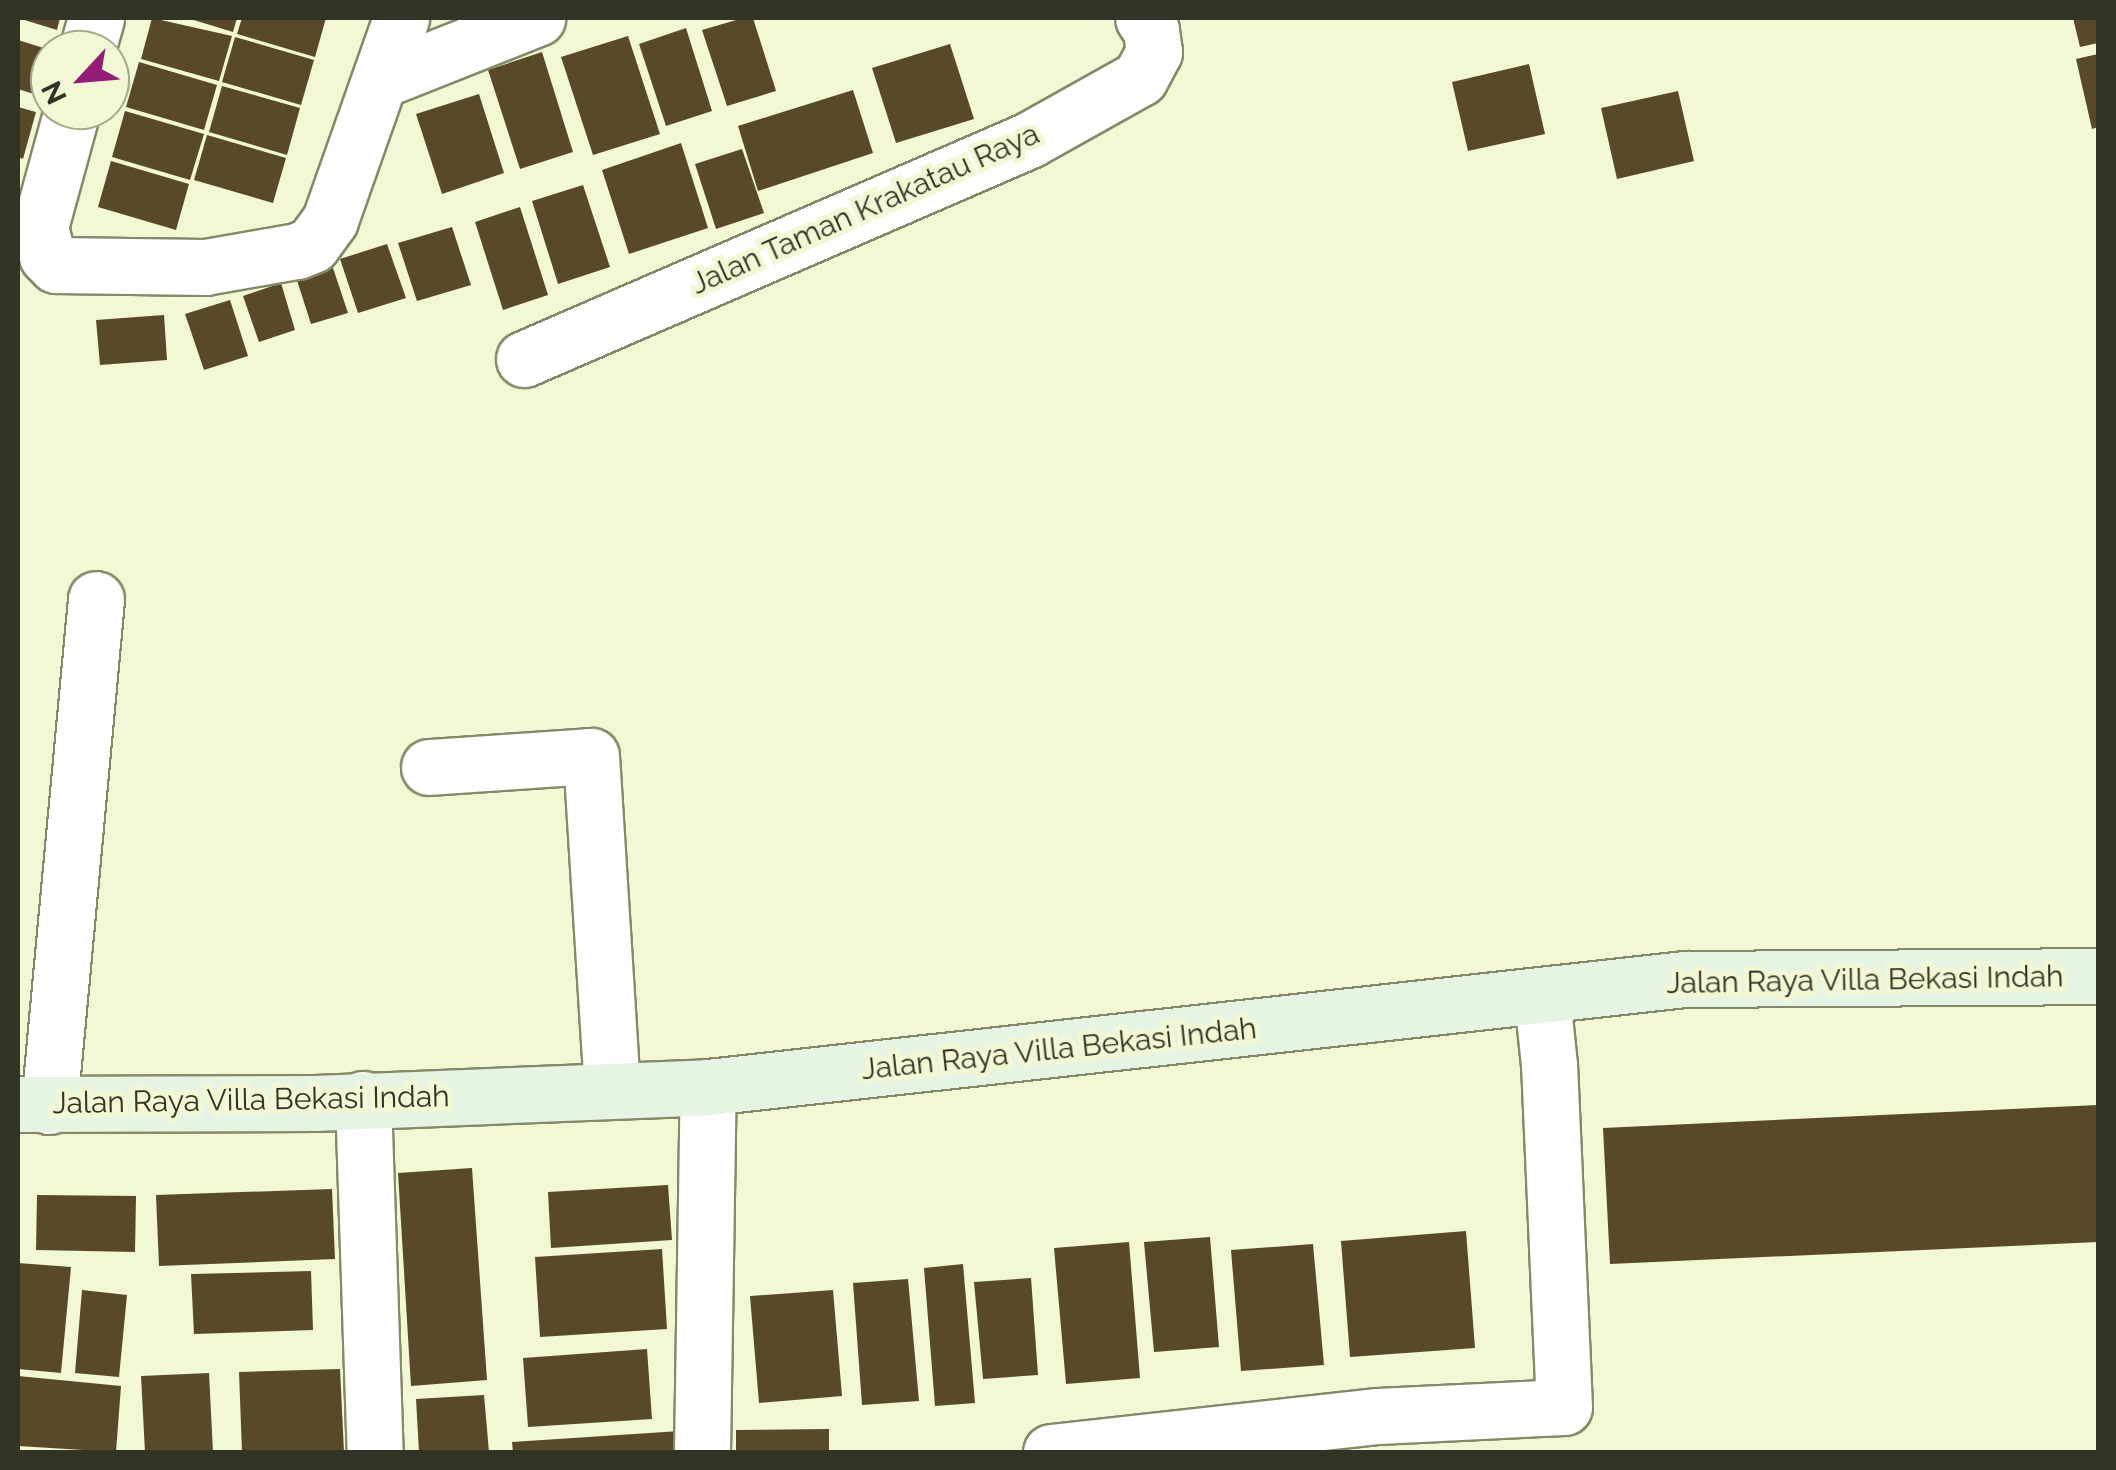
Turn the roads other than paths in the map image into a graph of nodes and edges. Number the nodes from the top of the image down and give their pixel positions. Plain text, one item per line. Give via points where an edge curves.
1 (402, 18) edge
2 (537, 18) edge
3 (1142, 18) edge
4 (383, 79) junction
5 (67, 130) edge
6 (524, 359) dead end
7 (96, 599) dead end
8 (429, 766) dead end
9 (2098, 976) edge
10 (1542, 997) junction
11 (612, 1087) junction
12 (708, 1087) junction
13 (363, 1099) junction
14 (33, 1105) edge
15 (1378, 1434) edge
16 (374, 1452) edge
17 (702, 1452) edge
18 (1051, 1452) edge

1 - 4 street
2 - 4 street
3 - 6 street, Jalan Taman Krakatau Raya via 1154,52 1140,78 1044,131
4 - 5 street via 324,233 297,251 205,267 56,265 40,227
7 - 14 street
8 - 11 street via 591,756
9 - 10 main road, Jalan Raya Villa Bekasi Indah via 1686,979
10 - 12 main road, Jalan Raya Villa Bekasi Indah
10 - 15 street via 1564,1407
11 - 12 main road, Jalan Raya Villa Bekasi Indah
11 - 13 main road, Jalan Raya Villa Bekasi Indah
12 - 17 street
13 - 14 main road, Jalan Raya Villa Bekasi Indah
13 - 16 street
15 - 18 street

